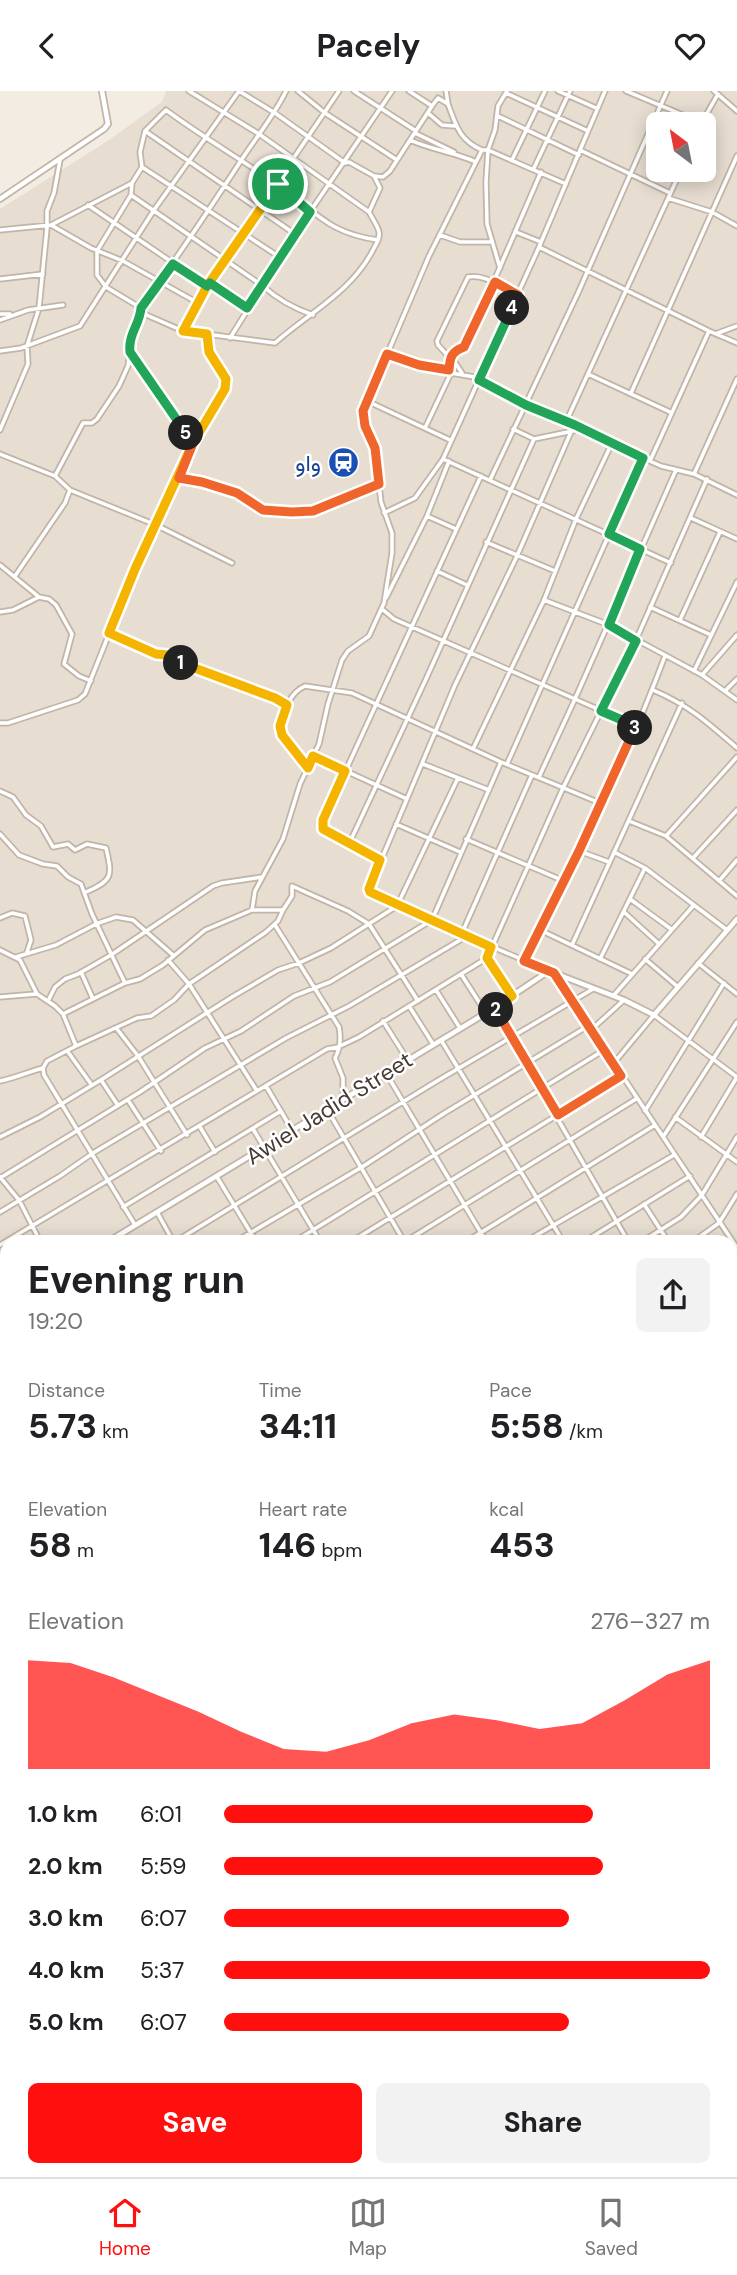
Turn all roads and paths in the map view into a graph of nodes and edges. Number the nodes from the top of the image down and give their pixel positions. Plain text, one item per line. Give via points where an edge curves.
1 (102, 91) edge
2 (188, 91) edge
3 (239, 91) edge
4 (286, 91) edge
5 (298, 91) edge
6 (339, 91) edge
7 (354, 91) edge
8 (392, 91) edge
9 (409, 91) edge
10 (446, 91) edge
11 (545, 91) edge
12 (558, 91) edge
13 (605, 91) edge
14 (625, 91) edge
15 (667, 91) edge
16 (507, 92) edge
17 (716, 92) edge
18 (569, 93) edge
19 (448, 104) junction
20 (432, 106) junction
21 (660, 106) junction
22 (537, 108) junction
23 (596, 108) junction
24 (381, 109) junction
25 (737, 111) edge
26 (674, 112) edge
27 (707, 112) edge
28 (275, 113) junction
29 (325, 113) junction
30 (428, 113) junction
31 (224, 114) junction
32 (498, 116) junction
33 (559, 117) junction
34 (455, 126) junction
35 (145, 131) junction
36 (526, 131) junction
37 (588, 131) junction
38 (416, 132) junction
39 (258, 134) junction
40 (362, 135) junction
41 (309, 137) junction
42 (204, 138) junction
43 (410, 140) junction
44 (549, 141) junction
45 (482, 150) junction
46 (488, 150) junction
47 (456, 153) junction
48 (580, 153) junction
49 (737, 156) edge
50 (294, 159) junction
51 (60, 160) junction
52 (190, 160) junction
53 (397, 160) junction
54 (512, 160) junction
55 (240, 161) junction
56 (476, 162) junction
57 (345, 163) junction
58 (142, 167) junction
59 (735, 167) edge
60 (534, 169) junction
61 (541, 172) junction
62 (630, 174) junction
63 (374, 176) junction
64 (675, 182) edge
65 (132, 183) junction
66 (330, 183) junction
67 (278, 184) junction
68 (566, 184) junction
69 (172, 185) junction
70 (226, 186) junction
71 (131, 195) junction
72 (669, 196) junction
73 (0, 199) edge
74 (88, 205) junction
75 (154, 210) junction
76 (260, 210) junction
77 (208, 211) junction
78 (310, 212) junction
79 (369, 212) junction
80 (712, 212) junction
81 (113, 221) junction
82 (49, 225) junction
83 (737, 226) edge
84 (0, 230) edge
85 (516, 232) junction
86 (243, 234) junction
87 (296, 234) junction
88 (439, 235) junction
89 (190, 236) junction
90 (137, 237) junction
91 (378, 240) junction
92 (492, 242) junction
93 (540, 245) junction
94 (97, 251) junction
95 (281, 258) junction
96 (123, 261) junction
97 (226, 261) junction
98 (173, 264) junction
99 (500, 268) junction
100 (588, 271) junction
101 (43, 274) junction
102 (0, 279) edge
103 (160, 281) junction
104 (495, 282) junction
105 (209, 285) junction
106 (263, 286) junction
107 (106, 287) junction
108 (625, 291) junction
109 (518, 295) junction
110 (199, 303) junction
111 (63, 305) dead end
112 (39, 308) junction
113 (247, 308) junction
114 (141, 311) junction
115 (667, 311) junction
116 (0, 314) edge
117 (12, 314) junction
118 (313, 315) junction
119 (0, 320) edge
120 (737, 326) edge
121 (183, 331) junction
122 (709, 331) junction
123 (207, 334) junction
124 (716, 334) junction
125 (230, 338) junction
126 (737, 343) edge
127 (27, 346) junction
128 (0, 351) edge
129 (130, 352) junction
130 (387, 354) junction
131 (449, 358) junction
132 (450, 372) junction
133 (462, 373) junction
134 (588, 375) junction
135 (479, 379) junction
136 (737, 379) edge
137 (631, 393) junction
138 (367, 401) junction
139 (526, 405) junction
140 (670, 412) junction
141 (566, 422) junction
142 (575, 425) junction
143 (425, 428) junction
144 (513, 429) junction
145 (0, 430) edge
146 (572, 431) junction
147 (534, 439) junction
148 (450, 440) junction
149 (193, 443) junction
150 (612, 443) junction
151 (0, 454) edge
152 (643, 458) junction
153 (443, 459) junction
154 (449, 461) junction
155 (650, 461) junction
156 (676, 470) junction
157 (694, 474) junction
158 (55, 476) junction
159 (481, 476) junction
160 (179, 478) junction
161 (707, 479) junction
162 (490, 480) junction
163 (379, 484) junction
164 (511, 489) junction
165 (70, 491) junction
166 (737, 495) edge
167 (541, 503) junction
168 (384, 513) junction
169 (427, 516) junction
170 (691, 518) junction
171 (576, 519) junction
172 (156, 525) junction
173 (456, 529) junction
174 (720, 532) junction
175 (609, 534) junction
176 (737, 538) edge
177 (486, 543) junction
178 (640, 549) junction
179 (517, 556) junction
180 (232, 563) dead end
181 (671, 563) junction
182 (0, 565) edge
183 (437, 570) junction
184 (556, 571) junction
185 (15, 576) junction
186 (737, 582) edge
187 (467, 585) junction
188 (732, 593) junction
189 (737, 596) edge
190 (39, 597) junction
191 (544, 600) junction
192 (384, 603) junction
193 (650, 607) junction
194 (382, 608) junction
195 (0, 612) edge
196 (575, 612) junction
197 (680, 620) junction
198 (411, 625) junction
199 (609, 625) junction
200 (109, 633) junction
201 (711, 635) junction
202 (737, 635) edge
203 (442, 639) junction
204 (636, 641) junction
205 (471, 652) junction
206 (665, 656) junction
207 (510, 671) junction
208 (694, 671) junction
209 (702, 675) junction
210 (737, 679) edge
211 (91, 681) junction
212 (543, 685) junction
213 (652, 690) junction
214 (334, 691) junction
215 (726, 691) junction
216 (575, 699) junction
217 (737, 700) edge
218 (377, 703) junction
219 (681, 703) junction
220 (287, 705) junction
221 (601, 711) junction
222 (408, 719) junction
223 (0, 723) edge
224 (636, 726) junction
225 (436, 732) junction
226 (737, 747) edge
227 (473, 749) junction
228 (313, 756) junction
229 (737, 757) edge
230 (501, 762) junction
231 (423, 764) junction
232 (507, 764) junction
233 (308, 768) junction
234 (345, 771) junction
235 (532, 775) junction
236 (458, 778) junction
237 (539, 778) junction
238 (376, 785) junction
239 (563, 788) junction
240 (489, 790) junction
241 (0, 791) edge
242 (407, 799) junction
243 (600, 803) junction
244 (737, 810) edge
245 (629, 821) junction
246 (396, 824) junction
247 (0, 834) edge
248 (666, 836) junction
249 (429, 839) junction
250 (466, 839) junction
251 (349, 844) junction
252 (579, 851) junction
253 (460, 852) junction
254 (614, 852) junction
255 (498, 853) junction
256 (693, 859) junction
257 (380, 860) junction
258 (737, 860) edge
259 (610, 862) junction
260 (527, 866) junction
261 (645, 868) junction
262 (263, 877) junction
263 (564, 881) junction
264 (719, 881) junction
265 (86, 892) junction
266 (737, 896) edge
267 (630, 899) junction
268 (694, 905) junction
269 (397, 906) junction
270 (252, 910) junction
271 (284, 910) junction
272 (624, 912) junction
273 (0, 918) edge
274 (737, 919) edge
275 (432, 920) junction
276 (96, 924) junction
277 (369, 924) junction
278 (275, 925) junction
279 (672, 929) junction
280 (540, 930) junction
281 (727, 930) junction
282 (148, 931) junction
283 (464, 934) junction
284 (659, 944) junction
285 (572, 946) junction
286 (491, 947) junction
287 (0, 950) edge
288 (385, 950) junction
289 (27, 952) junction
290 (7, 955) junction
291 (111, 955) junction
292 (174, 955) junction
293 (16, 957) junction
294 (2, 958) dead end
295 (487, 958) junction
296 (600, 959) junction
297 (645, 959) junction
298 (168, 960) junction
299 (524, 961) junction
300 (299, 963) junction
301 (698, 963) junction
302 (81, 972) junction
303 (551, 972) junction
304 (401, 974) junction
305 (461, 974) junction
306 (632, 974) junction
307 (125, 983) junction
308 (724, 983) junction
309 (188, 984) junction
310 (678, 987) junction
311 (315, 988) junction
312 (593, 989) junction
313 (436, 990) junction
314 (37, 994) junction
315 (737, 994) edge
316 (512, 996) junction
317 (613, 996) junction
318 (0, 997) edge
319 (93, 999) junction
320 (624, 1000) junction
321 (48, 1001) junction
322 (418, 1001) junction
323 (571, 1001) junction
324 (409, 1006) junction
325 (495, 1008) junction
326 (208, 1013) junction
327 (486, 1013) junction
328 (63, 1014) junction
329 (332, 1015) junction
330 (654, 1015) junction
331 (383, 1021) junction
332 (737, 1021) edge
333 (460, 1028) junction
334 (589, 1028) junction
335 (117, 1029) junction
336 (511, 1037) junction
337 (224, 1038) junction
338 (441, 1040) junction
339 (689, 1041) junction
340 (433, 1044) junction
341 (76, 1046) junction
342 (338, 1047) junction
343 (604, 1050) junction
344 (68, 1052) junction
345 (138, 1056) junction
346 (407, 1059) junction
347 (713, 1059) junction
348 (527, 1063) junction
349 (613, 1063) junction
350 (241, 1066) junction
351 (43, 1068) junction
352 (458, 1069) junction
353 (385, 1072) junction
354 (621, 1076) junction
355 (737, 1077) edge
356 (101, 1080) junction
357 (0, 1081) edge
358 (154, 1082) junction
359 (92, 1085) junction
360 (266, 1086) junction
361 (542, 1090) junction
362 (257, 1091) junction
363 (474, 1096) junction
364 (127, 1099) junction
365 (343, 1099) junction
366 (636, 1099) junction
367 (403, 1102) junction
368 (61, 1104) junction
369 (118, 1105) junction
370 (170, 1107) junction
371 (327, 1109) junction
372 (281, 1111) junction
373 (645, 1111) junction
374 (558, 1115) junction
375 (676, 1117) junction
376 (490, 1122) junction
377 (144, 1124) junction
378 (655, 1125) junction
379 (200, 1127) junction
380 (253, 1129) junction
381 (420, 1129) junction
382 (79, 1130) junction
383 (292, 1130) junction
384 (187, 1135) junction
385 (0, 1137) edge
386 (345, 1137) junction
387 (663, 1137) junction
388 (701, 1137) junction
389 (737, 1137) edge
390 (571, 1140) junction
391 (505, 1147) junction
392 (264, 1148) junction
393 (161, 1151) junction
394 (215, 1152) junction
395 (93, 1153) junction
396 (674, 1154) junction
397 (727, 1154) junction
398 (436, 1155) junction
399 (737, 1162) edge
400 (362, 1167) junction
401 (586, 1167) junction
402 (521, 1171) junction
403 (690, 1176) junction
404 (0, 1177) edge
405 (217, 1177) junction
406 (283, 1177) junction
407 (451, 1181) junction
408 (109, 1182) junction
409 (375, 1192) junction
410 (737, 1194) edge
411 (603, 1195) junction
412 (702, 1195) junction
413 (536, 1197) junction
414 (19, 1200) junction
415 (299, 1204) junction
416 (234, 1205) junction
417 (644, 1205) junction
418 (465, 1206) junction
419 (123, 1207) junction
420 (0, 1212) edge
421 (157, 1212) junction
422 (390, 1217) junction
423 (617, 1221) junction
424 (719, 1223) junction
425 (554, 1224) junction
426 (135, 1225) junction
427 (32, 1227) junction
428 (660, 1229) junction
429 (314, 1230) junction
430 (250, 1232) junction
431 (481, 1232) junction
432 (18, 1235) edge
433 (36, 1235) edge
434 (119, 1235) edge
435 (170, 1235) edge
436 (185, 1235) edge
437 (245, 1235) edge
438 (252, 1235) edge
439 (306, 1235) edge
440 (317, 1235) edge
441 (362, 1235) edge
442 (400, 1235) edge
443 (416, 1235) edge
444 (476, 1235) edge
445 (483, 1235) edge
446 (536, 1235) edge
447 (560, 1235) edge
448 (595, 1235) edge
449 (625, 1235) edge
450 (651, 1235) edge
451 (664, 1235) edge
452 (702, 1235) edge
453 (727, 1235) edge

1 - 51 street via 104,129
2 - 31 street
3 - 28 street
3 - 31 street
4 - 28 street
5 - 29 street
6 - 29 street
7 - 24 street
8 - 24 street
9 - 20 street
10 - 19 street
11 - 22 street
12 - 18 street
13 - 23 street
14 - 21 street
15 - 21 street
16 - 22 street
16 - 32 street via 498,106
17 - 25 street
17 - 27 street
18 - 23 street
18 - 33 street
19 - 20 street via 438,98
19 - 34 street
20 - 30 street
21 - 26 street
21 - 62 street
22 - 33 street
22 - 36 street
23 - 37 street
24 - 38 street
24 - 40 street
28 - 39 street
28 - 41 street
29 - 40 street
29 - 41 street
30 - 34 street via 442,125
30 - 38 street
31 - 39 street
31 - 42 street
32 - 36 street
32 - 46 street
33 - 37 street
33 - 44 street
34 - 45 street
35 - 42 street via 166,110
35 - 52 street
35 - 58 street
36 - 44 street
36 - 54 street
37 - 48 street
38 - 43 street
38 - 47 street
39 - 50 street
39 - 55 street
40 - 53 street
40 - 57 street
41 - 50 street
41 - 57 street
42 - 52 street
42 - 55 street
43 - 47 street
43 - 53 street
44 - 48 street
44 - 60 street
45 - 46 street
45 - 56 street
46 - 54 street
46 - 92 street via 485,203
47 - 56 street
48 - 62 street
48 - 68 street
49 - 59 street
50 - 66 street
50 - 67 street
51 - 73 street
51 - 82 street via 47,211
52 - 69 street
52 - 70 street
53 - 63 street via 383,177
54 - 60 street
55 - 67 street
55 - 70 street
56 - 88 street
57 - 63 street
57 - 66 street
58 - 65 street
58 - 69 street
59 - 80 street
60 - 61 street
61 - 68 street
61 - 85 street
62 - 72 street
62 - 100 street
63 - 79 street via 380,188
64 - 72 street
65 - 71 street
65 - 74 street
66 - 78 street
66 - 79 street
67 - 76 street
67 - 78 street
68 - 93 street
69 - 75 street
69 - 77 street
70 - 76 street
70 - 77 street
71 - 75 street
71 - 81 street
72 - 80 street
72 - 108 street
74 - 81 street
74 - 82 street
75 - 89 street
75 - 90 street
76 - 86 street
76 - 87 street
77 - 86 street
77 - 89 street
78 - 87 street
78 - 91 street via 347,233
79 - 91 street
80 - 83 street
80 - 115 street
81 - 90 street
81 - 94 street
82 - 84 street
82 - 94 street
82 - 101 street
85 - 93 street
85 - 99 street
86 - 95 street
86 - 97 street
87 - 95 street
88 - 92 street via 460,242
88 - 130 street
89 - 97 street
89 - 98 street
90 - 96 street
90 - 98 street
91 - 118 street via 353,279
92 - 99 street
93 - 100 street
93 - 109 street
94 - 96 street
94 - 107 street via 96,275
95 - 106 street
96 - 103 street
96 - 107 street
97 - 105 street
97 - 106 street
98 - 103 street
98 - 105 street
99 - 104 street
100 - 108 street
100 - 139 street
101 - 102 street
101 - 112 street
103 - 110 street
103 - 114 street
104 - 109 street
104 - 131 street via 464,347
104 - 131 street via 472,276 466,279 437,341
105 - 110 street
105 - 113 street
106 - 113 street
106 - 118 street via 275,298
107 - 114 street
107 - 127 street via 80,326
108 - 115 street
108 - 134 street
109 - 135 street
110 - 121 street
111 - 112 street
112 - 117 street
112 - 127 street
113 - 125 street
114 - 121 street
114 - 129 street via 129,342
115 - 122 street
115 - 137 street
116 - 117 street
117 - 119 street
118 - 125 street via 275,343
120 - 124 street
121 - 123 street
122 - 124 street
122 - 140 street
123 - 125 street
123 - 149 street via 209,352 226,379 217,405
124 - 126 street
127 - 128 street
127 - 145 street via 23,378
129 - 149 street
129 - 158 street via 119,386 97,419 83,423
130 - 132 street
130 - 138 street
131 - 132 street
131 - 133 street
132 - 133 street
132 - 143 street
133 - 135 street
134 - 137 street
134 - 141 street
135 - 139 street
135 - 148 street
136 - 157 street
137 - 140 street
138 - 143 street
138 - 163 street via 363,420 375,448
139 - 141 street
139 - 144 street
140 - 155 street
141 - 142 street
142 - 146 street
142 - 150 street
143 - 148 street
144 - 147 street
144 - 162 street
146 - 147 street
146 - 167 street
147 - 164 street
148 - 153 street
149 - 160 street
150 - 152 street
150 - 171 street
151 - 158 street
152 - 155 street
152 - 175 street
153 - 154 street
153 - 168 street via 415,498
154 - 159 street
154 - 169 street
155 - 156 street
156 - 157 street
156 - 178 street
157 - 161 street
158 - 165 street
159 - 162 street
159 - 173 street
160 - 163 street via 237,493 263,510 292,512 313,511
160 - 172 street
161 - 166 street
161 - 170 street
162 - 164 street
163 - 168 street
164 - 167 street
164 - 177 street
165 - 172 street
165 - 185 street
167 - 171 street
167 - 179 street
168 - 192 street via 392,548
169 - 173 street
169 - 192 street
170 - 174 street
170 - 181 street
171 - 175 street
171 - 184 street
172 - 180 street
172 - 200 street
173 - 183 street
174 - 176 street
174 - 197 street
175 - 178 street
175 - 196 street
177 - 179 street
177 - 187 street
178 - 181 street
178 - 199 street
179 - 184 street
179 - 205 street
181 - 193 street
182 - 185 street
183 - 187 street
183 - 198 street
184 - 191 street
185 - 190 street
186 - 188 street
187 - 203 street
188 - 189 street
188 - 201 street
190 - 195 street
190 - 211 street via 56,605 70,626 64,664
191 - 196 street
191 - 207 street
192 - 194 street
193 - 197 street
193 - 204 street
194 - 198 street
194 - 214 street via 369,636 344,656
196 - 199 street
196 - 212 street
197 - 201 street
198 - 203 street
198 - 218 street
199 - 204 street
199 - 216 street
200 - 211 street
200 - 220 street
201 - 208 street
202 - 209 street
203 - 205 street
203 - 222 street
204 - 206 street
204 - 221 street
205 - 207 street
205 - 225 street
206 - 208 street
206 - 213 street
207 - 212 street
207 - 227 street
208 - 209 street
209 - 215 street
210 - 215 street
211 - 223 street via 85,694 70,704
212 - 216 street
212 - 232 street
213 - 219 street
213 - 224 street
214 - 218 street
214 - 220 street via 302,686
214 - 228 street
215 - 217 street
216 - 221 street
216 - 237 street
218 - 222 street
218 - 234 street
219 - 226 street
219 - 245 street
220 - 233 street via 282,735
221 - 224 street
221 - 239 street
222 - 225 street
222 - 238 street
224 - 243 street
225 - 227 street
225 - 231 street
227 - 230 street
228 - 233 street
228 - 234 street
229 - 248 street
230 - 232 street
230 - 240 street
231 - 236 street
231 - 242 street
232 - 235 street
233 - 262 street via 283,839
234 - 238 street
234 - 251 street via 322,825
235 - 237 street
235 - 255 street
236 - 240 street
236 - 249 street
237 - 239 street
238 - 242 street
238 - 251 street
239 - 243 street
239 - 260 street
240 - 250 street
241 - 265 street via 13,797 53,847 68,844 75,850 87,844 106,848 111,864 107,878
242 - 246 street
243 - 252 street
244 - 256 street
245 - 248 street
245 - 254 street
246 - 249 street
246 - 257 street
247 - 265 street via 19,855 57,866
248 - 256 street
249 - 253 street
249 - 269 street
250 - 253 street
250 - 255 street
251 - 257 street
252 - 259 street
252 - 263 street
253 - 275 street
254 - 259 street
254 - 261 street
255 - 260 street
255 - 283 street
256 - 264 street
257 - 269 street via 369,891
258 - 264 street
259 - 285 street
260 - 263 street
260 - 286 street
261 - 267 street
261 - 268 street
262 - 270 street
262 - 282 street via 213,886
263 - 280 street
264 - 266 street
265 - 276 street
267 - 272 street
267 - 279 street
268 - 279 street
268 - 281 street
269 - 275 street
269 - 277 street
270 - 271 street
270 - 292 street via 205,929
271 - 277 street via 292,886
271 - 278 street
272 - 284 street
272 - 296 street
273 - 289 street via 12,913 25,916 31,940
274 - 281 street
275 - 283 street
275 - 288 street
276 - 282 street via 124,917
276 - 289 street via 57,945
276 - 291 street
277 - 288 street
277 - 300 street
278 - 300 street
278 - 309 street
279 - 284 street
280 - 285 street
280 - 299 street
281 - 301 street
282 - 291 street
282 - 292 street
283 - 286 street
283 - 304 street
284 - 297 street
285 - 296 street
286 - 295 street
286 - 299 street
287 - 290 street
288 - 304 street
288 - 311 street
289 - 293 street
290 - 293 street
290 - 294 street
291 - 302 street
291 - 307 street
292 - 298 street
293 - 314 street
295 - 305 street
295 - 316 street
296 - 306 street
297 - 306 street
297 - 310 street
298 - 307 street via 140,979
298 - 309 street
299 - 303 street
300 - 311 street
300 - 326 street via 278,970
301 - 308 street
301 - 310 street
302 - 319 street
302 - 321 street via 58,984
303 - 312 street
303 - 316 street, Awiel Jadid Street
303 - 323 street
304 - 322 street
304 - 329 street
305 - 313 street
305 - 327 street
306 - 317 street
307 - 319 street
308 - 315 street
308 - 339 street
309 - 326 street
309 - 335 street via 151,1016
310 - 330 street
311 - 329 street
311 - 337 street
312 - 317 street
312 - 323 street
313 - 322 street
313 - 333 street
314 - 318 street
314 - 321 street
316 - 325 street, Awiel Jadid Street
317 - 320 street
319 - 328 street
320 - 330 street
320 - 334 street
321 - 328 street
322 - 324 street
323 - 334 street
323 - 336 street
324 - 331 street
324 - 340 street
325 - 327 street, Awiel Jadid Street
325 - 336 street
326 - 337 street
326 - 345 street
327 - 333 street, Awiel Jadid Street
328 - 341 street
329 - 342 street via 341,1035
329 - 350 street
330 - 339 street
330 - 349 street
331 - 342 street
331 - 346 street
332 - 347 street
333 - 338 street, Awiel Jadid Street
334 - 343 street
334 - 348 street
335 - 341 street
335 - 345 street
336 - 348 street
336 - 352 street
337 - 350 street
337 - 358 street
338 - 340 street, Awiel Jadid Street
338 - 352 street
339 - 347 street
339 - 373 street
340 - 346 street, Awiel Jadid Street
341 - 344 street
342 - 360 street
342 - 365 street via 335,1058 343,1078
343 - 349 street
343 - 361 street
344 - 351 street via 47,1061
344 - 359 street
345 - 356 street
345 - 358 street
346 - 353 street, Awiel Jadid Street
347 - 355 street
347 - 375 street
348 - 361 street
348 - 363 street
349 - 354 street
350 - 362 street
350 - 370 street
351 - 357 street
351 - 368 street
352 - 363 street
352 - 367 street
353 - 365 street, Awiel Jadid Street
353 - 367 street
354 - 366 street
354 - 374 street
355 - 388 street
356 - 359 street
356 - 369 street
358 - 364 street
358 - 370 street
359 - 368 street
360 - 362 street
360 - 372 street
361 - 374 street
361 - 376 street
362 - 379 street
363 - 376 street
363 - 381 street
364 - 369 street
364 - 377 street
365 - 371 street, Awiel Jadid Street
366 - 373 street
366 - 390 street
367 - 381 street
367 - 386 street
368 - 382 street
368 - 385 street
369 - 382 street
370 - 377 street
370 - 384 street
371 - 383 street, Awiel Jadid Street
371 - 386 street
372 - 380 street
372 - 383 street
373 - 378 street
374 - 390 street
374 - 391 street
375 - 387 street
375 - 388 street
376 - 391 street
376 - 398 street
377 - 393 street
377 - 395 street
378 - 387 street
378 - 401 street
379 - 384 street
379 - 394 street
380 - 392 street
380 - 394 street
381 - 398 street
381 - 400 street
382 - 395 street
382 - 404 street
383 - 392 street, Awiel Jadid Street
384 - 393 street
386 - 400 street
386 - 406 street
387 - 396 street
388 - 397 street
389 - 397 street
390 - 401 street
390 - 402 street
391 - 402 street
391 - 407 street
392 - 405 street, Awiel Jadid Street
392 - 406 street
393 - 408 street
394 - 419 street
395 - 408 street
395 - 414 street
396 - 403 street
396 - 411 street
397 - 399 street
397 - 412 street
398 - 407 street
398 - 409 street
400 - 409 street
400 - 415 street
401 - 411 street
401 - 413 street
402 - 413 street
402 - 418 street
403 - 412 street
403 - 417 street
404 - 414 street
405 - 416 street
405 - 421 street, Awiel Jadid Street
406 - 415 street
406 - 416 street
407 - 418 street
407 - 422 street
408 - 419 street
408 - 427 street
409 - 422 street
409 - 429 street
410 - 424 street
411 - 423 street
411 - 425 street
412 - 424 street
412 - 428 street via 681,1217
413 - 425 street
413 - 431 street
414 - 420 street
414 - 427 street
415 - 429 street
415 - 430 street
416 - 430 street
416 - 436 street
417 - 423 street
417 - 428 street
418 - 431 street
418 - 443 street
419 - 426 street
421 - 426 street, Awiel Jadid Street
421 - 435 street
422 - 441 street
422 - 442 street
423 - 448 street
423 - 449 street
424 - 452 street
424 - 453 street
425 - 446 street
425 - 447 street
426 - 434 street, Awiel Jadid Street
427 - 432 street
427 - 433 street
428 - 450 street
428 - 451 street
429 - 439 street
429 - 440 street
430 - 437 street
430 - 438 street
431 - 444 street
431 - 445 street

